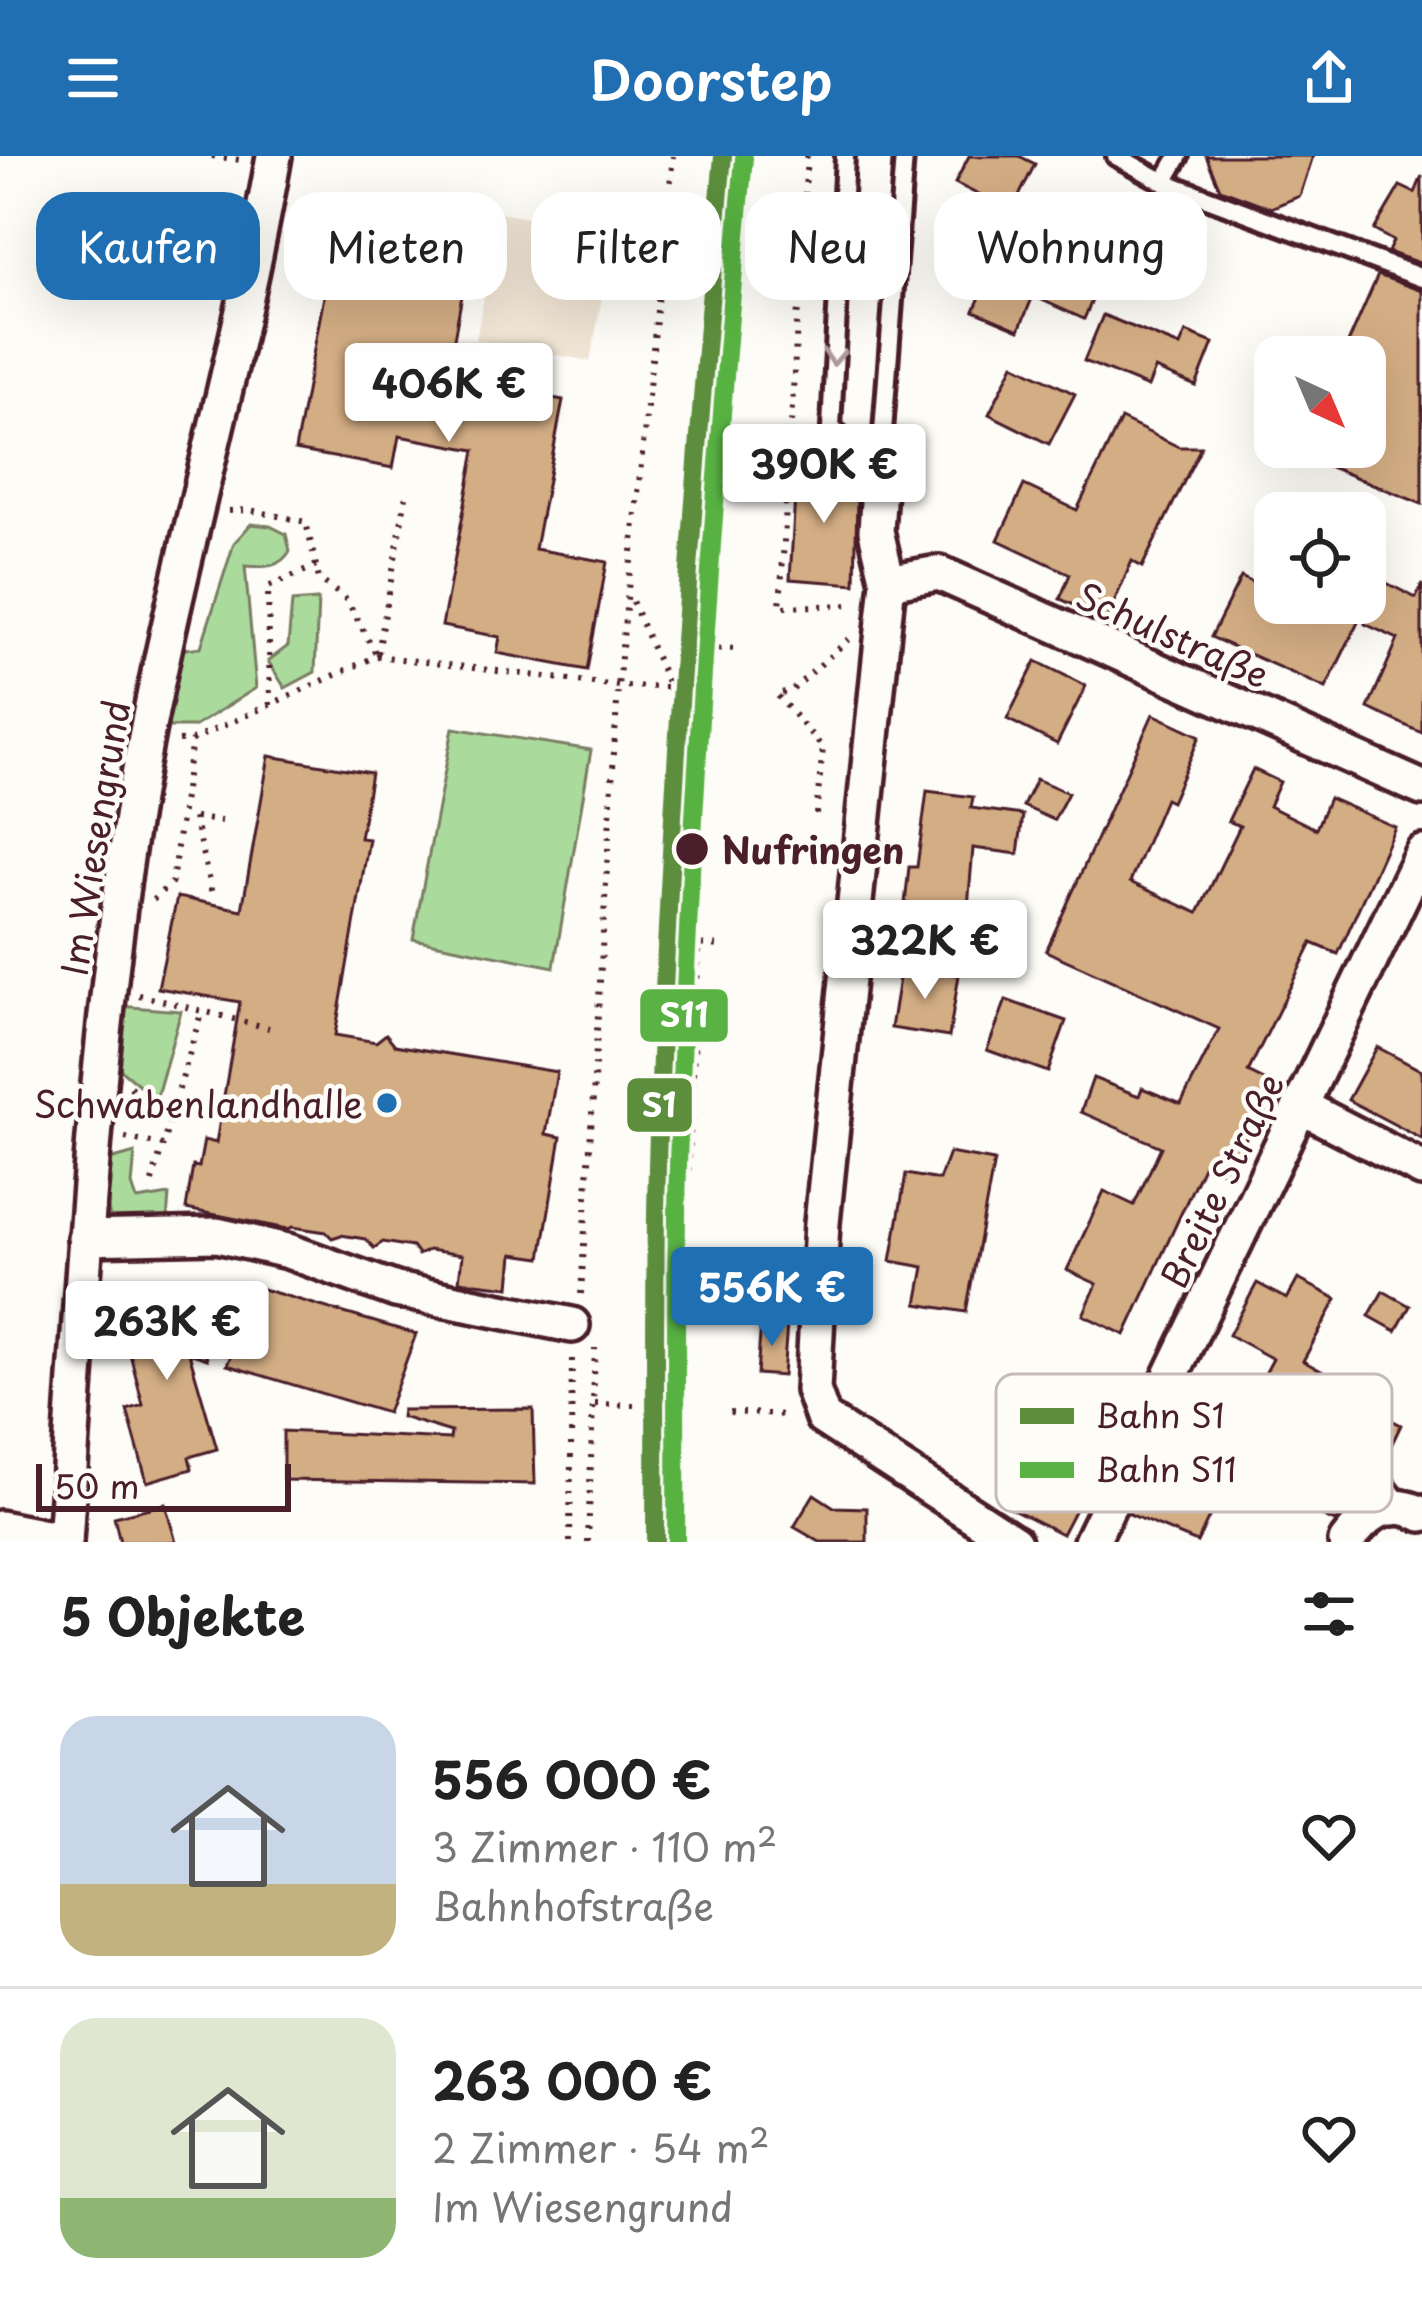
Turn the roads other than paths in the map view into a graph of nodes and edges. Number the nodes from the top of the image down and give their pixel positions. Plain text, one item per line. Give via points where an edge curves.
1 (274, 156) edge
2 (844, 156) edge
3 (904, 156) edge
4 (1115, 156) edge
5 (1178, 156) edge
6 (1163, 182) junction
7 (1422, 278) edge
8 (870, 455) junction
9 (887, 594) junction
10 (1422, 788) edge
11 (1422, 853) edge
12 (1300, 1106) junction
13 (1422, 1169) edge
14 (85, 1238) junction
15 (572, 1325) road end
16 (1172, 1374) edge
17 (1105, 1512) edge
18 (1388, 1512) edge
19 (0, 1528) edge
20 (65, 1541) edge
21 (1014, 1542) edge
22 (1091, 1542) edge
23 (1346, 1542) edge

1 - 14 street, Im Wiesengrund via 146,742 116,935
2 -> 8 lane via 831,428
3 - 8 lane
4 - 6 lane
5 - 6 lane
6 - 7 lane
8 - 9 street
9 - 10 street, Schulstraße via 939,573
9 - 21 street via 822,1223 813,1390 823,1418
11 - 12 street, Breite Straße
12 - 13 street
12 - 16 street, Breite Straße
14 - 15 street via 217,1234 396,1290
14 - 20 street, Im Wiesengrund
17 - 22 street, Breite Straße
18 - 23 street via 1369,1513
19 - 20 street

